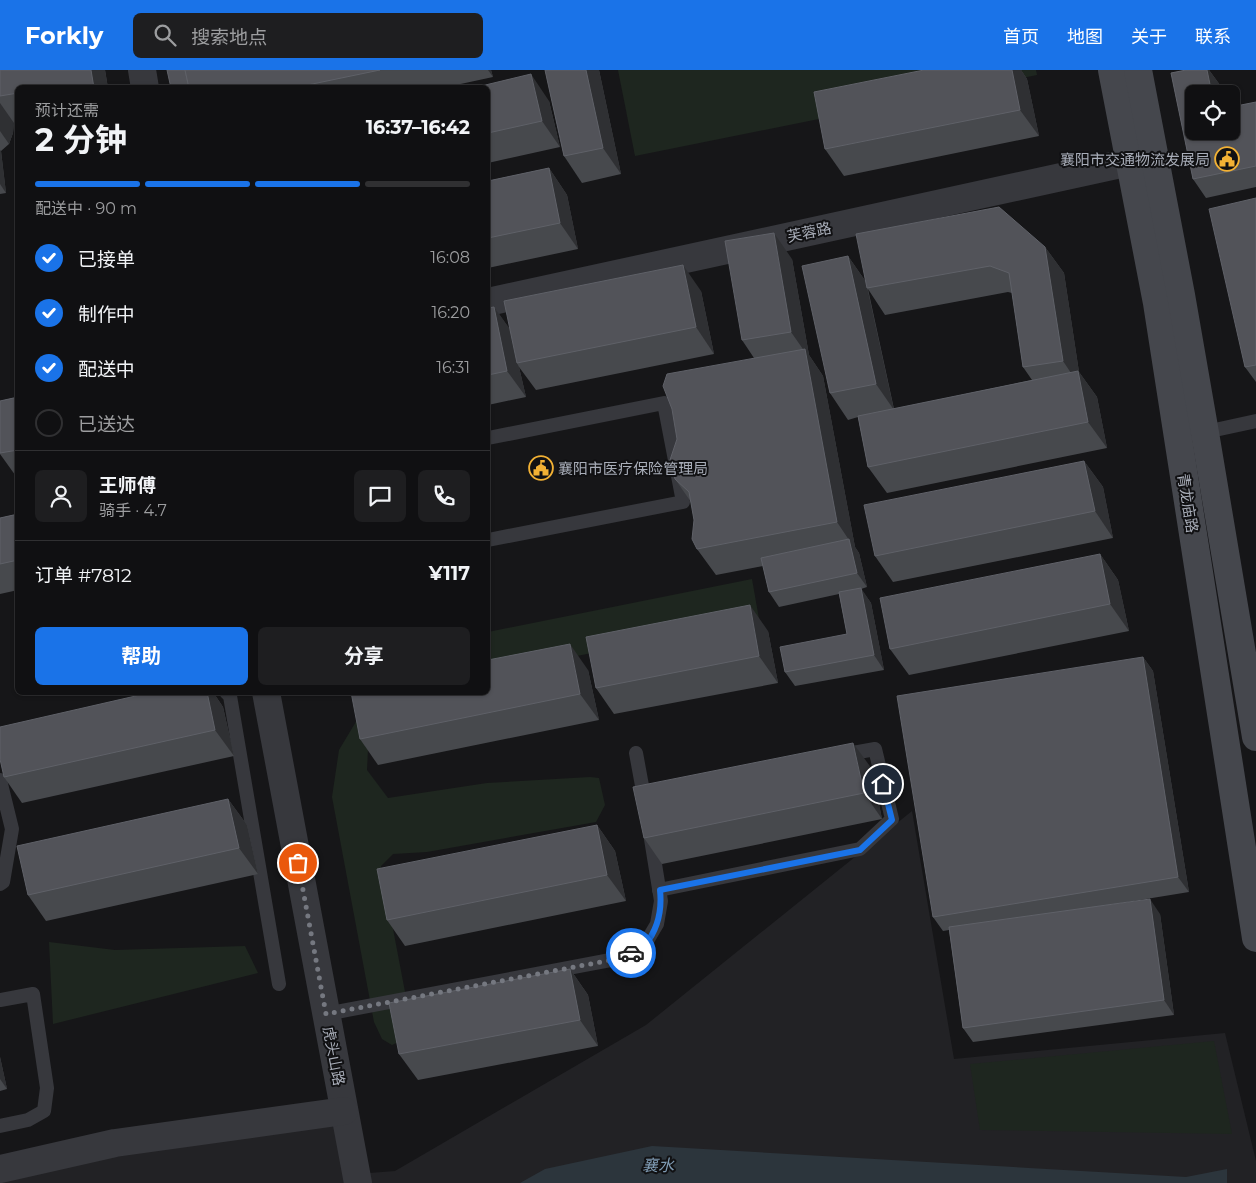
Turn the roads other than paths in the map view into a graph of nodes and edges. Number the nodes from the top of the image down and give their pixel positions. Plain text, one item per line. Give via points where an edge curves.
1 (142, 70) edge
2 (1112, 70) edge
3 (1138, 70) edge
4 (144, 85) edge
5 (1130, 162) junction
6 (490, 302) edge
7 (1256, 421) edge
8 (1205, 433) junction
9 (490, 438) edge
10 (1178, 439) junction
11 (490, 540) edge
12 (229, 695) edge
13 (267, 695) edge
14 (1256, 737) edge
15 (636, 752) dead end
16 (826, 758) edge
17 (0, 780) edge
18 (0, 884) edge
19 (660, 890) junction
20 (1256, 938) edge
21 (279, 984) dead end
22 (0, 1000) edge
23 (326, 1014) junction
24 (344, 1111) junction
25 (0, 1126) edge
26 (0, 1169) edge
27 (357, 1179) edge

1 - 4 street
2 - 5 street, 青龙庙路
3 - 8 street, 青龙庙路
5 - 6 street, 芙蓉路
5 - 10 street, 青龙庙路 via 1157,303
7 - 8 lane
8 - 10 lane
8 - 14 street, 青龙庙路
9 - 11 lane via 664,403 683,502
10 - 20 street, 青龙庙路
12 - 21 lane
13 - 23 street, 虎头山路
15 - 19 lane via 648,794 647,819
16 - 19 lane via 875,749 892,820 860,850
17 - 18 lane via 12,829 3,882
19 - 23 lane via 657,924 644,946 622,958
22 - 25 lane via 33,994 47,1088 44,1111 28,1120
23 - 24 street, 虎头山路
24 - 26 street via 115,1143
24 - 27 street, 虎头山路

